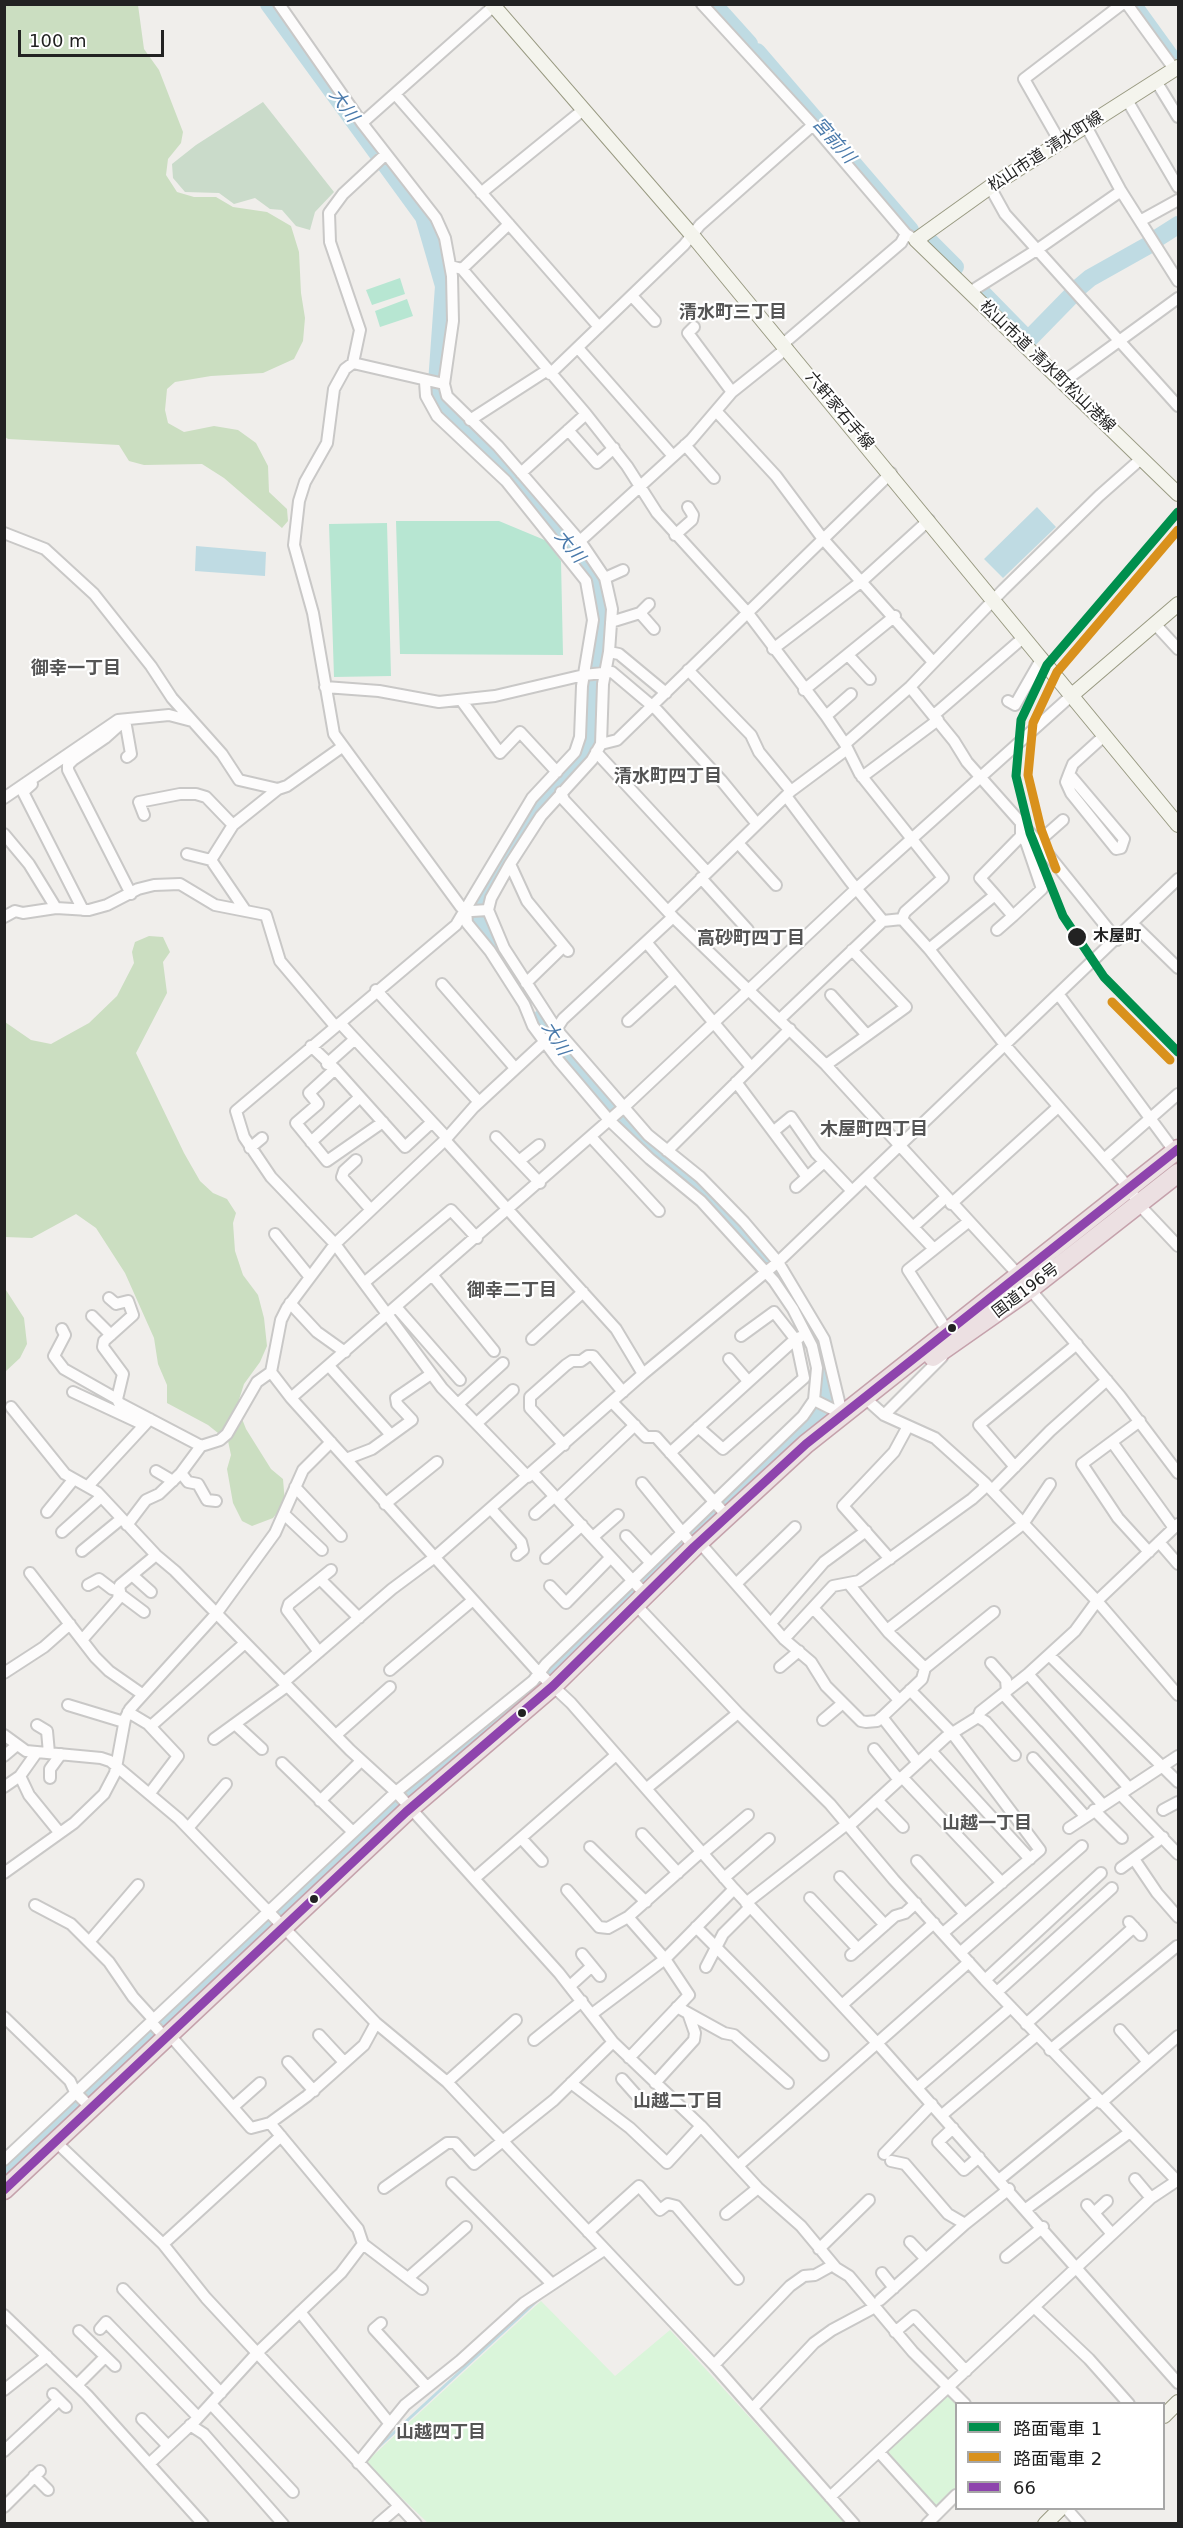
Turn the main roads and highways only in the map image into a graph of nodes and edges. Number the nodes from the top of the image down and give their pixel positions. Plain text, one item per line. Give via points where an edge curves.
1 (494, 5) edge
2 (1177, 69) edge
3 (911, 237) joint
4 (1179, 494) edge
5 (1179, 604) edge
6 (1072, 695) junction
7 (1179, 825) edge
8 (1177, 1153) edge
9 (1179, 1173) edge
10 (1134, 1197) junction
11 (5, 2189) edge
12 (1179, 2402) edge
13 (1165, 2415) edge
14 (1059, 2510) edge
15 (1045, 2523) edge

1 - 6 main road, 六軒家石手線 via 693,234
2 - 3 main road, 松山市道 清水町線
3 - 4 main road, 松山市道 清水町松山港線
5 - 6 main road
6 - 7 main road, 六軒家石手線
8 - 10 highway, 国道196号
9 - 10 highway, 国道196号
10 - 11 highway, 国道196号 via 953,1337 865,1398 825,1405 545,1679 402,1799 157,2027 82,2099 56,2142
12 - 13 main road
14 - 15 main road

